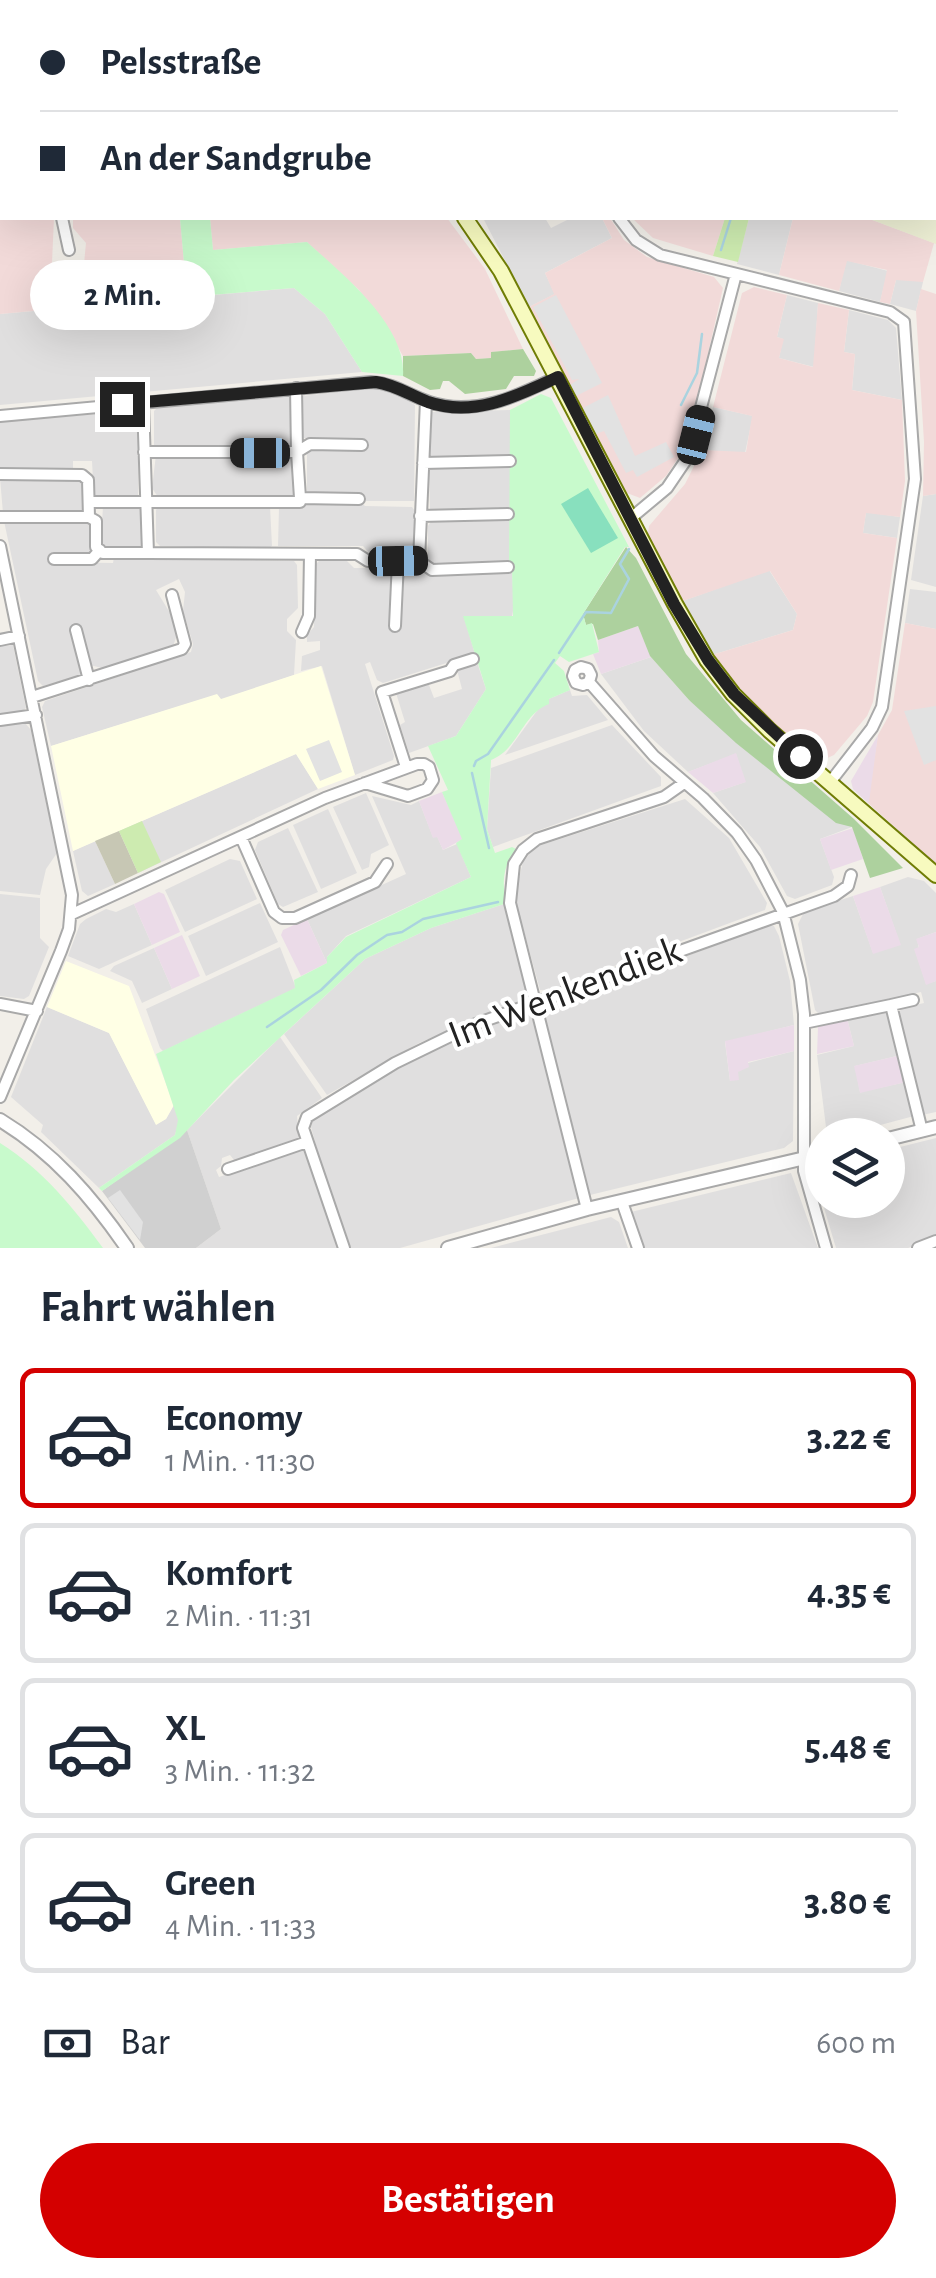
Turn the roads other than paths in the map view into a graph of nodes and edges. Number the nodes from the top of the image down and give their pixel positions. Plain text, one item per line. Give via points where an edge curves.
1 (62, 220) edge
2 (467, 220) edge
3 (621, 220) edge
4 (69, 250) dead end
5 (736, 274) junction
6 (558, 377) junction
7 (296, 388) junction
8 (426, 401) junction
9 (143, 402) junction
10 (0, 416) edge
11 (362, 445) dead end
12 (144, 452) junction
13 (297, 452) junction
14 (510, 461) dead end
15 (423, 464) junction
16 (0, 474) edge
17 (300, 498) junction
18 (358, 498) dead end
19 (148, 501) junction
20 (89, 502) junction
21 (508, 514) dead end
22 (420, 516) junction
23 (0, 517) edge
24 (89, 517) junction
25 (631, 518) junction
26 (0, 546) edge
27 (100, 550) junction
28 (148, 553) junction
29 (310, 554) junction
30 (54, 559) dead end
31 (398, 561) junction
32 (420, 561) junction
33 (508, 567) dead end
34 (172, 595) dead end
35 (395, 626) dead end
36 (76, 630) dead end
37 (302, 632) dead end
38 (19, 636) junction
39 (0, 640) edge
40 (474, 658) dead end
41 (89, 680) junction
42 (589, 682) dead end
43 (32, 697) junction
44 (36, 715) junction
45 (0, 720) edge
46 (406, 767) junction
47 (831, 781) junction
48 (364, 783) junction
49 (684, 784) junction
50 (241, 836) junction
51 (387, 864) dead end
52 (936, 874) edge
53 (851, 876) dead end
54 (783, 912) junction
55 (72, 914) junction
56 (913, 1000) dead end
57 (535, 1002) junction
58 (0, 1004) edge
59 (891, 1006) junction
60 (37, 1011) junction
61 (804, 1023) junction
62 (0, 1097) edge
63 (0, 1120) edge
64 (929, 1129) edge
65 (308, 1142) junction
66 (803, 1159) junction
67 (228, 1169) dead end
68 (622, 1202) junction
69 (587, 1209) junction
70 (936, 1242) edge
71 (127, 1248) edge
72 (344, 1248) edge
73 (448, 1248) edge
74 (638, 1248) edge
75 (826, 1248) edge
76 (918, 1248) edge

1 - 4 street
2 - 6 main road via 491,252
3 - 5 street via 660,255
5 - 25 street via 688,458 667,488
5 - 47 street via 890,312 906,332 915,479 882,707
6 - 8 street via 501,403
6 - 25 main road
7 - 8 street via 376,382
7 - 9 street
7 - 13 street
8 - 15 street
9 - 10 street
9 - 12 street
11 - 13 street via 310,444
12 - 13 street
12 - 19 street
13 - 17 street
14 - 15 street
15 - 22 street
16 - 20 street via 82,476
17 - 18 street
17 - 19 street
19 - 20 street
19 - 28 street
20 - 24 street
21 - 22 street
22 - 32 street
23 - 24 street
24 - 27 street via 96,521
25 - 47 main road via 716,671 770,730
26 - 38 street
27 - 28 street
27 - 30 street via 92,559
28 - 29 street
29 - 31 street
29 - 37 street via 309,616
31 - 32 street
31 - 35 street
32 - 33 street via 432,570
34 - 41 street via 182,649
36 - 41 street
38 - 39 street
38 - 43 street
40 - 46 street via 382,692
41 - 43 street
42 - 49 street
43 - 44 street
44 - 45 street
44 - 55 street via 71,878
46 - 48 street
46 - 48 street via 428,767 432,785 408,796
47 - 52 main road
48 - 50 street
49 - 54 street via 736,832
49 - 57 street via 537,839 518,856 510,904
50 - 51 street via 282,918 296,918 376,882
50 - 55 street
53 - 54 street, Im Wenkendiek via 834,896
54 - 57 street, Im Wenkendiek
54 - 61 street
55 - 60 street
56 - 59 street
57 - 65 street, Im Wenkendiek via 444,1038 358,1085 306,1118
57 - 69 street
58 - 60 street
59 - 61 street
59 - 64 street
60 - 62 street
61 - 66 street
63 - 71 street via 58,1163
65 - 67 street
65 - 72 street
66 - 68 street
66 - 75 street
68 - 69 street
68 - 74 street
69 - 73 street
70 - 76 street

